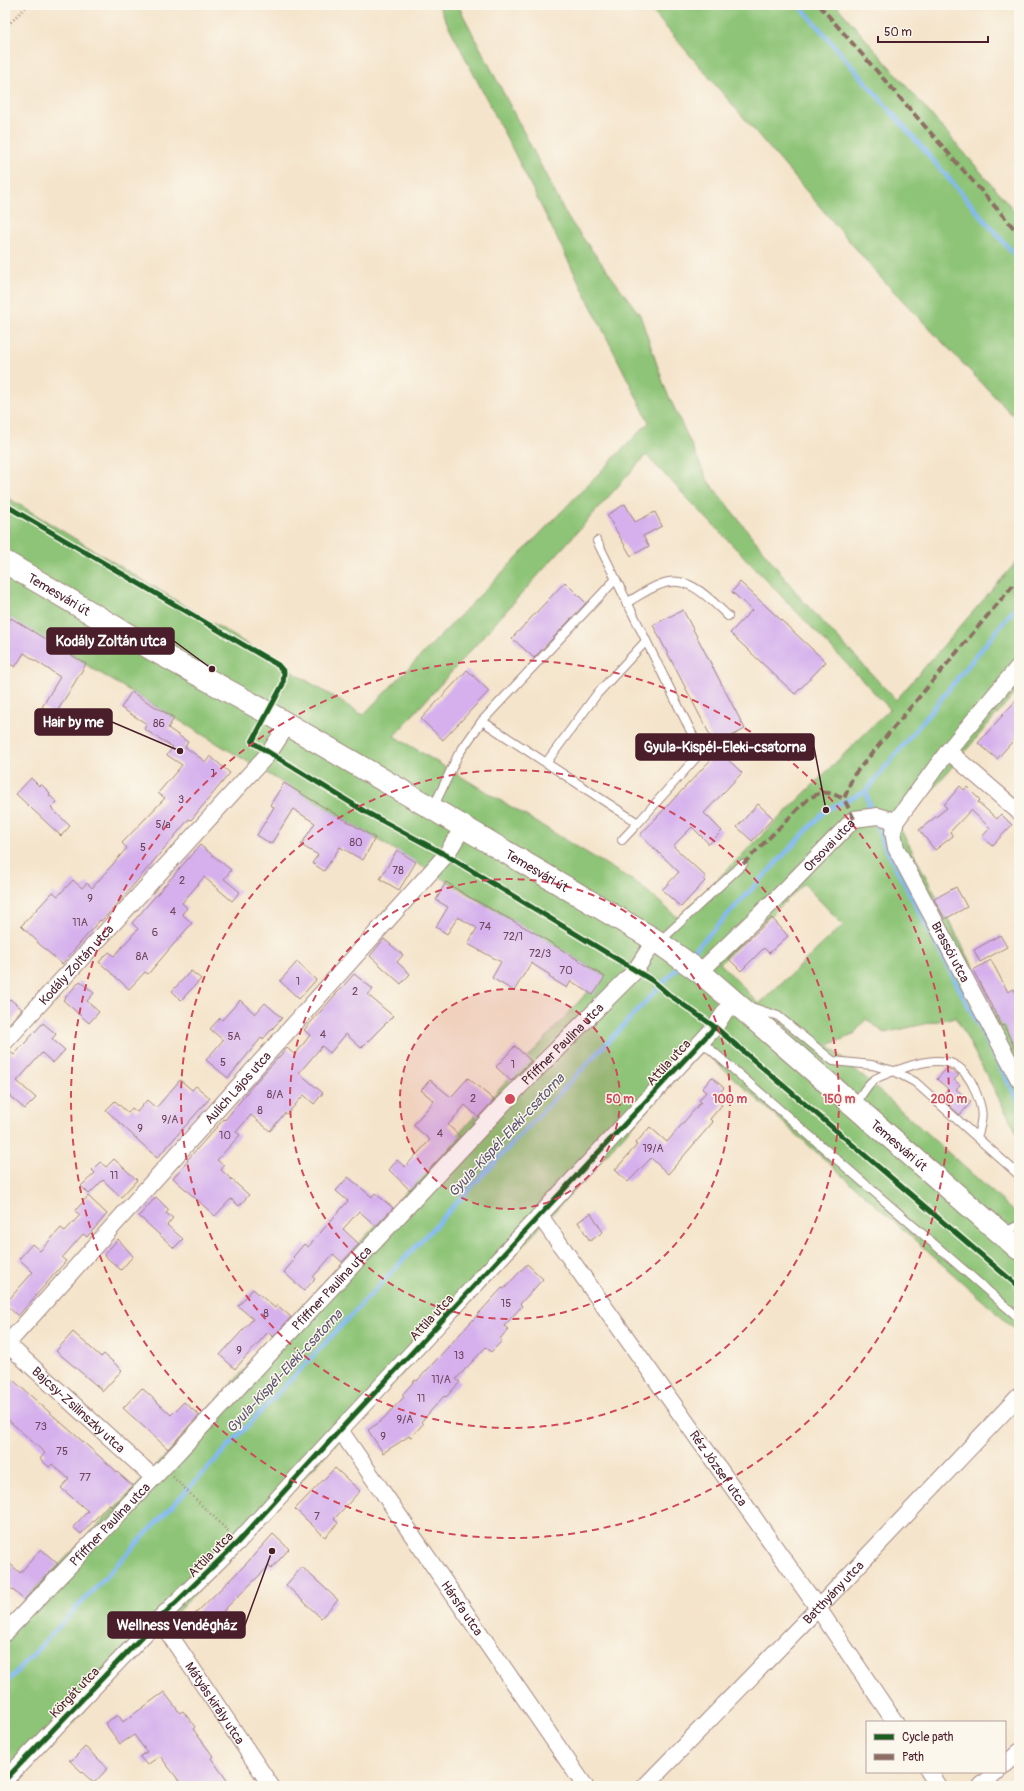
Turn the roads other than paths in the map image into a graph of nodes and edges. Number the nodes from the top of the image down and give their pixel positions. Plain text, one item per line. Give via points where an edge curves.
1 (597, 541) dead end
2 (5, 562) edge
3 (615, 580) junction
4 (626, 602) junction
5 (728, 616) dead end
6 (646, 641) junction
7 (1019, 666) edge
8 (482, 721) junction
9 (288, 724) junction
10 (948, 751) junction
11 (546, 763) junction
12 (433, 809) junction
13 (1019, 812) edge
14 (896, 821) junction
15 (638, 822) junction
16 (464, 827) junction
17 (622, 840) dead end
18 (743, 864) dead end
19 (661, 945) junction
20 (697, 970) junction
21 (732, 1001) junction
22 (5, 1042) edge
23 (702, 1042) junction
24 (894, 1071) junction
25 (1019, 1080) edge
26 (854, 1107) junction
27 (977, 1137) junction
28 (1019, 1175) edge
29 (540, 1216) junction
30 (1009, 1228) edge
31 (1019, 1249) edge
32 (1019, 1318) edge
33 (6, 1343) edge
34 (1019, 1396) edge
35 (340, 1430) junction
36 (153, 1477) junction
37 (818, 1608) junction
38 (159, 1619) junction
39 (5, 1633) edge
40 (894, 1721) edge
41 (1019, 1752) edge
42 (1006, 1763) edge
43 (930, 1773) edge
44 (996, 1773) edge
45 (8, 1781) edge
46 (270, 1786) edge
47 (585, 1786) edge
48 (645, 1786) edge
49 (939, 1786) edge
50 (981, 1786) edge

1 - 3 lane
2 - 9 street, Temesvári út via 152,649
3 - 4 lane
3 - 8 lane
4 - 5 lane via 660,584 678,582 699,590
4 - 6 lane
6 - 11 lane via 596,694
6 - 15 lane via 701,752
7 - 10 street
8 - 11 lane
8 - 12 lane via 451,768
9 - 12 street, Temesvári út
9 - 22 street, Kodály Zoltán utca via 269,753
10 - 13 street
10 - 14 street
11 - 15 lane
12 - 16 street, Temesvári út
14 - 20 street, Orsovai utca via 872,816 854,819 785,890
14 - 25 street, Brassói utca via 893,832 896,848
15 - 17 lane
16 - 19 street, Temesvári út
16 - 33 street, Aulich Lajos utca via 446,855
18 - 19 lane
19 - 20 street, Temesvári út
19 - 36 street, Pfiffner Paulina utca via 520,1086
20 - 21 street, Temesvári út
21 - 23 street, Attila utca
21 - 24 lane via 778,1016 833,1062 872,1065
21 - 26 street, Temesvári út
23 - 29 street, Attila utca
23 - 32 lane
24 - 26 lane via 875,1080 866,1088
24 - 27 lane via 915,1082
24 - 27 lane via 923,1061 942,1060 958,1067 973,1086 983,1113
26 - 30 street, Temesvári út
27 - 28 lane
29 - 35 street, Attila utca
29 - 37 street, Réz József utca
30 - 31 street, Temesvári út
33 - 36 street, Bajcsy-Zsilinszky utca
34 - 37 street, Batthyány utca
35 - 38 street, Attila utca via 238,1542
35 - 47 street, Hársfa utca
36 - 39 street, Pfiffner Paulina utca
37 - 40 street, Réz József utca
37 - 48 street, Batthyány utca
38 - 45 street, Körgát utca
38 - 46 street, Mátyás király utca
41 - 42 street
43 - 49 street
44 - 50 street

